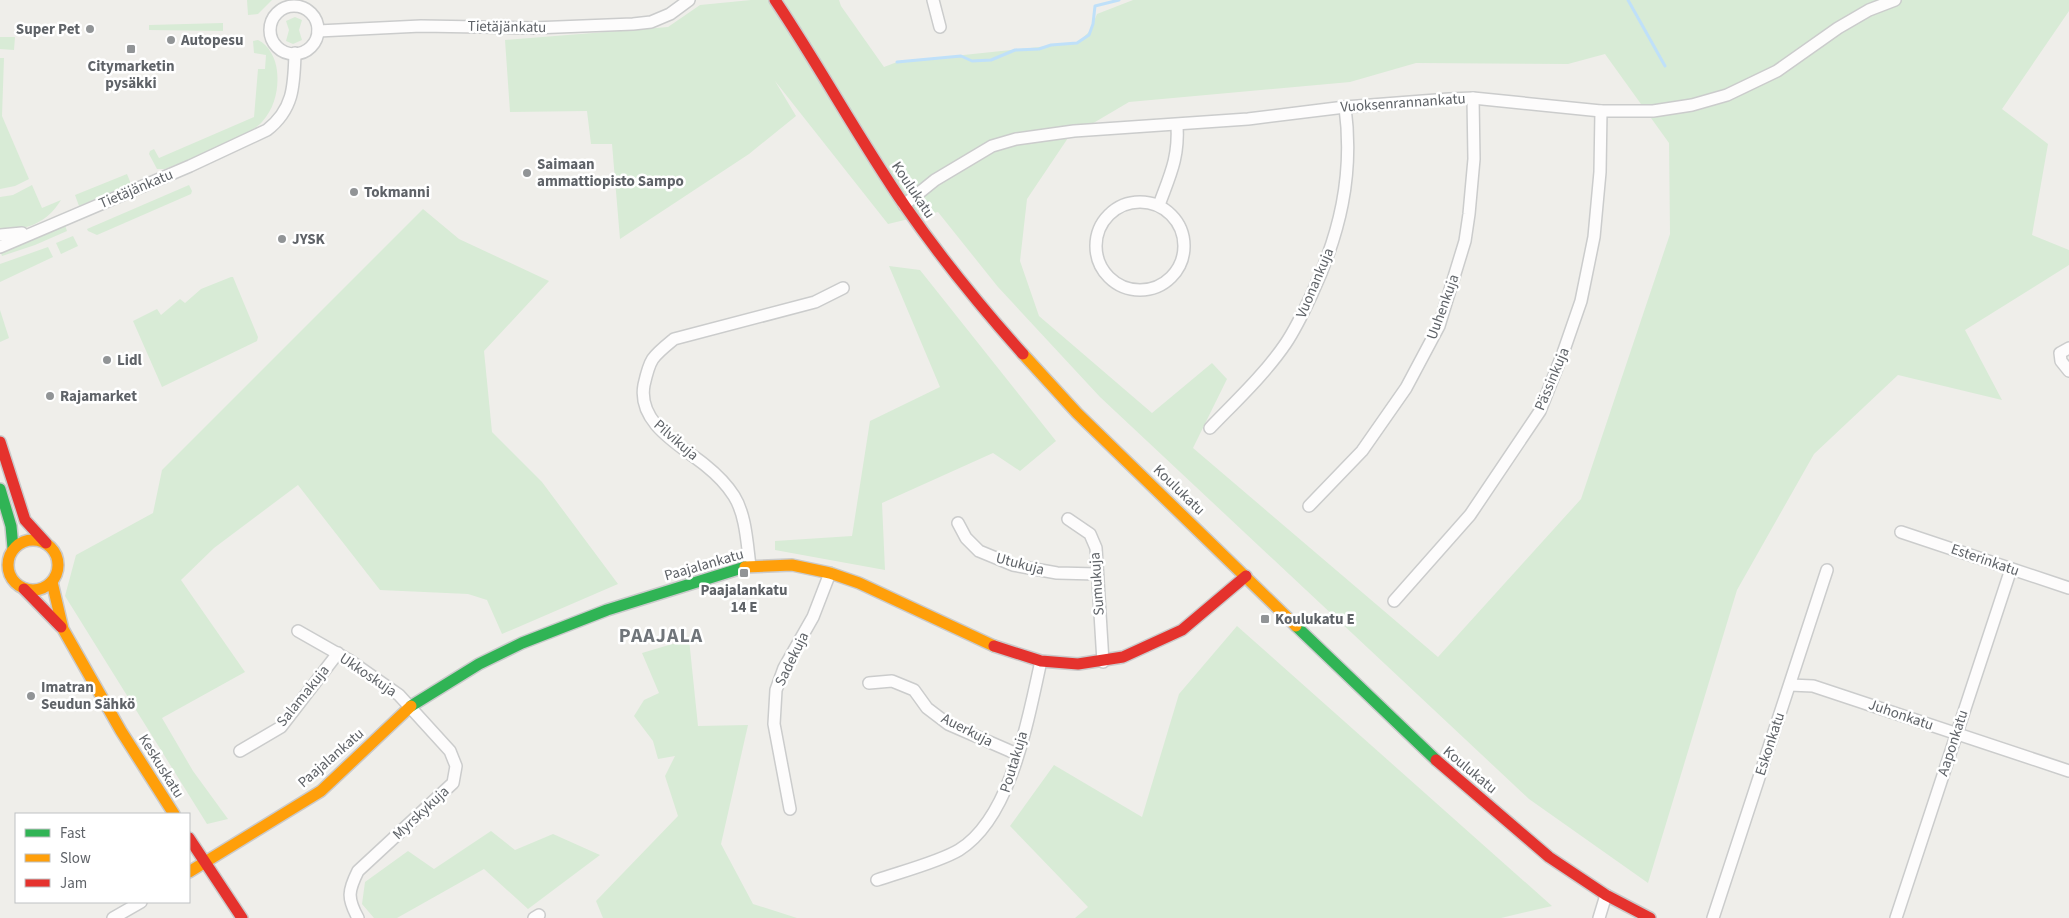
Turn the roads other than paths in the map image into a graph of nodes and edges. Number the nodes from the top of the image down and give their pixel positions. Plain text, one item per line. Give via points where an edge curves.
1 (689, 0) edge
2 (775, 0) edge
3 (933, 0) edge
4 (1895, 0) edge
5 (295, 3) edge
6 (940, 27) dead end
7 (318, 31) junction
8 (295, 53) junction
9 (1473, 98) junction
10 (1345, 107) junction
11 (1601, 111) junction
12 (1177, 125) junction
13 (904, 205) junction
14 (1159, 205) junction
15 (34, 232) junction
16 (0, 235) edge
17 (0, 247) edge
18 (843, 288) dead end
19 (2069, 348) edge
20 (2069, 371) edge
21 (1210, 428) dead end
22 (0, 442) edge
23 (0, 489) edge
24 (1309, 506) dead end
25 (1068, 519) dead end
26 (958, 524) dead end
27 (1901, 532) dead end
28 (46, 544) junction
29 (7, 556) edge
30 (750, 566) junction
31 (2010, 569) junction
32 (1827, 570) dead end
33 (830, 573) junction
34 (1097, 574) junction
35 (1246, 576) junction
36 (52, 582) junction
37 (1, 584) edge
38 (22, 588) junction
39 (2069, 588) edge
40 (1394, 602) dead end
41 (63, 629) junction
42 (298, 631) dead end
43 (338, 653) junction
44 (1041, 661) junction
45 (1103, 662) junction
46 (868, 683) dead end
47 (1790, 685) junction
48 (411, 706) junction
49 (1955, 734) junction
50 (240, 751) dead end
51 (1017, 754) junction
52 (2069, 771) edge
53 (790, 809) dead end
54 (173, 813) edge
55 (190, 840) edge
56 (204, 863) junction
57 (190, 871) edge
58 (877, 880) dead end
59 (1606, 895) junction
60 (139, 903) edge
61 (112, 918) edge
62 (242, 918) edge
63 (358, 918) edge
64 (1599, 918) edge
65 (1650, 918) edge
66 (1713, 918) edge
67 (1896, 918) edge

1 - 7 street, Tietäjänkatu via 670,14 651,22 633,24 533,28 421,26
2 - 13 street, Koulukatu
3 - 6 street
4 - 11 street, Vuoksenrannankatu via 1869,10 1777,71 1727,95 1653,111
5 - 7 street via 311,12
5 - 8 street via 277,13 270,30 278,47
7 - 8 street via 312,46
8 - 15 street, Tietäjänkatu via 291,99 277,123 268,130
9 - 10 street, Vuoksenrannankatu
9 - 11 street, Vuoksenrannankatu
9 - 24 street, Uuhenkuja via 1474,159 1465,241 1439,326 1406,388 1367,443
10 - 12 street, Vuoksenrannankatu via 1248,120
10 - 21 street, Vuonankuja via 1348,176 1326,263 1287,342
11 - 40 street, Pässinkuja via 1594,237 1581,300 1540,411 1470,515
12 - 13 street, Vuoksenrannankatu via 1074,131 1016,139 992,146 935,180
12 - 14 street via 1176,160
13 - 35 street, Koulukatu via 993,321 1077,413
14 - 14 street via 1142,202 1114,210 1097,235 1099,264 1120,286 1149,290 1163,284 1182,262 1184,245 1180,228 1171,214
15 - 16 street, Tietäjänkatu
15 - 17 street, Tietäjänkatu
18 - 30 street, Pilvikuja via 815,302 674,339 648,364 643,394 645,408 654,423 708,467 734,496 742,516
19 - 20 street via 2060,353
22 - 28 street via 25,520
23 - 29 street via 11,526
25 - 34 street, Sumukuja via 1090,534 1096,548
26 - 34 street, Utukuja via 979,551 1013,565 1057,573
27 - 31 street, Esterinkatu
28 - 29 street via 29,540 20,543
28 - 36 street via 52,549 58,565
29 - 38 street via 8,574
30 - 33 street, Paajalankatu via 792,565
30 - 48 street, Paajalankatu via 607,610 522,642
31 - 39 street, Esterinkatu
31 - 49 street, Aaponkatu
32 - 47 street, Eskonkatu
33 - 44 street, Paajalankatu via 859,583 1003,650
33 - 53 street, Sadekuja via 813,617 784,668 776,690 774,724
34 - 45 street, Sumukuja
35 - 45 street, Paajalankatu via 1182,630 1124,657
35 - 59 street, Koulukatu via 1424,750 1549,857
36 - 38 street via 40,590
36 - 41 street, Keskuskatu
37 - 38 street
38 - 41 street, Keskuskatu
41 - 54 street, Keskuskatu via 121,731
42 - 43 street, Ukkoskuja
43 - 48 street, Ukkoskuja
43 - 50 street, Salamakuja via 281,727
44 - 45 street, Paajalankatu
44 - 51 street, Poutakuja
46 - 51 street, Auerkuja via 892,682 914,690 927,708 948,724
47 - 49 street, Juhonkatu via 1813,686
47 - 66 street, Eskonkatu
48 - 56 street, Paajalankatu via 321,791
48 - 63 street, Myrskykuja via 450,751 456,766 453,783 358,871 351,886 350,904
49 - 52 street, Juhonkatu
49 - 67 street, Aaponkatu
51 - 58 street, Poutakuja via 1003,799 977,837 958,850
55 - 56 street
56 - 57 street, Paajalankatu
56 - 62 street
59 - 64 street
59 - 65 street, Koulukatu
60 - 61 street

